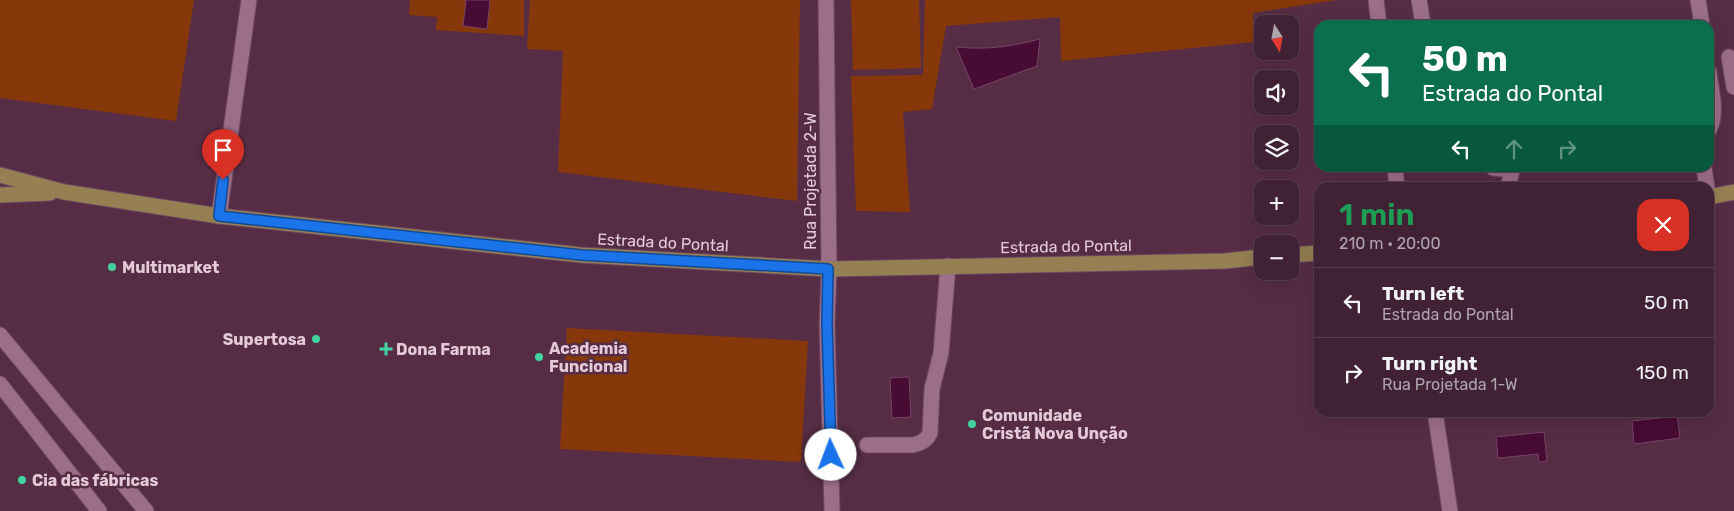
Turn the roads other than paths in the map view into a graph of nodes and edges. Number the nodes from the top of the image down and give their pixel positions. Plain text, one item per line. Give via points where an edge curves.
1 (249, 0) edge
2 (826, 0) edge
3 (1376, 0) edge
4 (1419, 0) edge
5 (1698, 0) edge
6 (1378, 20) edge
7 (1422, 20) edge
8 (1701, 20) edge
9 (1729, 57) dead end
10 (1734, 87) edge
11 (0, 174) edge
12 (64, 192) junction
13 (1734, 192) edge
14 (0, 195) edge
15 (1714, 196) edge
16 (219, 216) junction
17 (1314, 253) edge
18 (1299, 254) edge
19 (1254, 258) edge
20 (948, 266) junction
21 (828, 269) junction
22 (0, 335) edge
23 (0, 384) edge
24 (1435, 417) edge
25 (868, 445) dead end
26 (99, 511) edge
27 (146, 511) edge
28 (832, 511) edge
29 (1450, 511) edge

1 - 16 street
2 - 21 street, Rua Projetada 2-W
3 - 6 street
4 - 7 street
5 - 8 street
9 - 10 street
11 - 12 main road
12 - 14 main road
12 - 16 main road, Estrada do Pontal
13 - 15 main road
16 - 21 main road, Estrada do Pontal via 581,255
17 - 18 main road
19 - 20 main road, Estrada do Pontal
20 - 21 main road, Estrada do Pontal
20 - 25 street via 941,353 932,389 930,433 913,445
21 - 28 street, Rua Projetada 2-W
22 - 27 street
23 - 26 street
24 - 29 street

